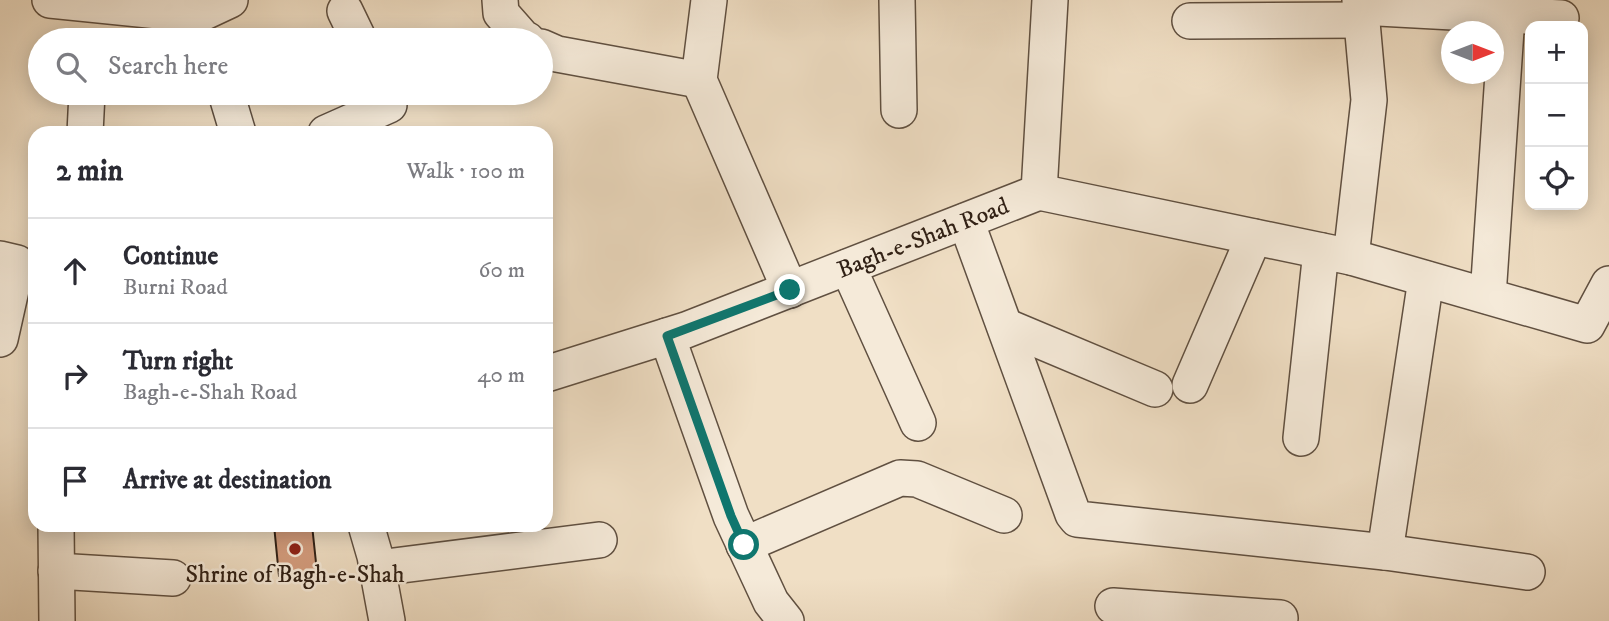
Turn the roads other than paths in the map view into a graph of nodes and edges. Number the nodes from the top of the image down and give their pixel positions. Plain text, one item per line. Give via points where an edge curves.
1 (50, 0) edge
2 (230, 0) edge
3 (500, 0) edge
4 (709, 0) edge
5 (897, 0) edge
6 (1050, 0) edge
7 (1361, 9) edge
8 (1507, 15) junction
9 (199, 18) edge
10 (1562, 18) dead end
11 (1190, 21) dead end
12 (515, 28) edge
13 (553, 53) edge
14 (699, 80) junction
15 (86, 105) edge
16 (230, 105) edge
17 (389, 105) edge
18 (899, 110) dead end
19 (85, 126) edge
20 (236, 126) edge
21 (342, 126) edge
22 (1039, 192) junction
23 (965, 220) junction
24 (1254, 237) junction
25 (1336, 254) junction
26 (0, 259) edge
27 (848, 267) junction
28 (1426, 279) junction
29 (1609, 285) edge
30 (790, 290) junction
31 (1488, 296) junction
32 (1005, 326) junction
33 (667, 336) junction
34 (0, 339) edge
35 (553, 372) edge
36 (1190, 385) dead end
37 (1155, 389) dead end
38 (918, 423) dead end
39 (1301, 438) dead end
40 (1004, 515) dead end
41 (56, 532) edge
42 (368, 532) edge
43 (599, 540) dead end
44 (744, 545) junction
45 (1385, 552) junction
46 (378, 568) junction
47 (56, 571) junction
48 (1527, 572) dead end
49 (173, 578) dead end
50 (1114, 601) edge
51 (1280, 618) dead end
52 (57, 621) edge
53 (387, 621) edge
54 (786, 621) edge

1 - 9 street
2 - 9 street
3 - 12 street via 501,13
4 - 14 street
5 - 18 street
6 - 22 street, Bagh-e-Shah Road
7 - 8 street
7 - 11 street
7 - 25 street via 1370,100
8 - 10 street
8 - 31 street
13 - 14 street
14 - 30 street
15 - 19 street
16 - 20 street
17 - 21 street
22 - 23 street, Bagh-e-Shah Road
22 - 24 street
23 - 27 street, Bagh-e-Shah Road
23 - 32 street
24 - 25 street
24 - 36 street
25 - 28 street
25 - 39 street
26 - 34 street via 17,263
27 - 30 street, Bagh-e-Shah Road
27 - 38 street
28 - 31 street
28 - 45 street
29 - 31 street via 1587,325
30 - 33 street, Bagh-e-Shah Road
32 - 37 street
32 - 45 street via 1077,519
33 - 35 street, Bagh-e-Shah Road
33 - 44 street
40 - 44 street via 917,479 900,478
41 - 47 street
42 - 46 street
43 - 46 street
44 - 54 street via 771,602
45 - 48 street
46 - 53 street
47 - 49 street
47 - 52 street
50 - 51 street

